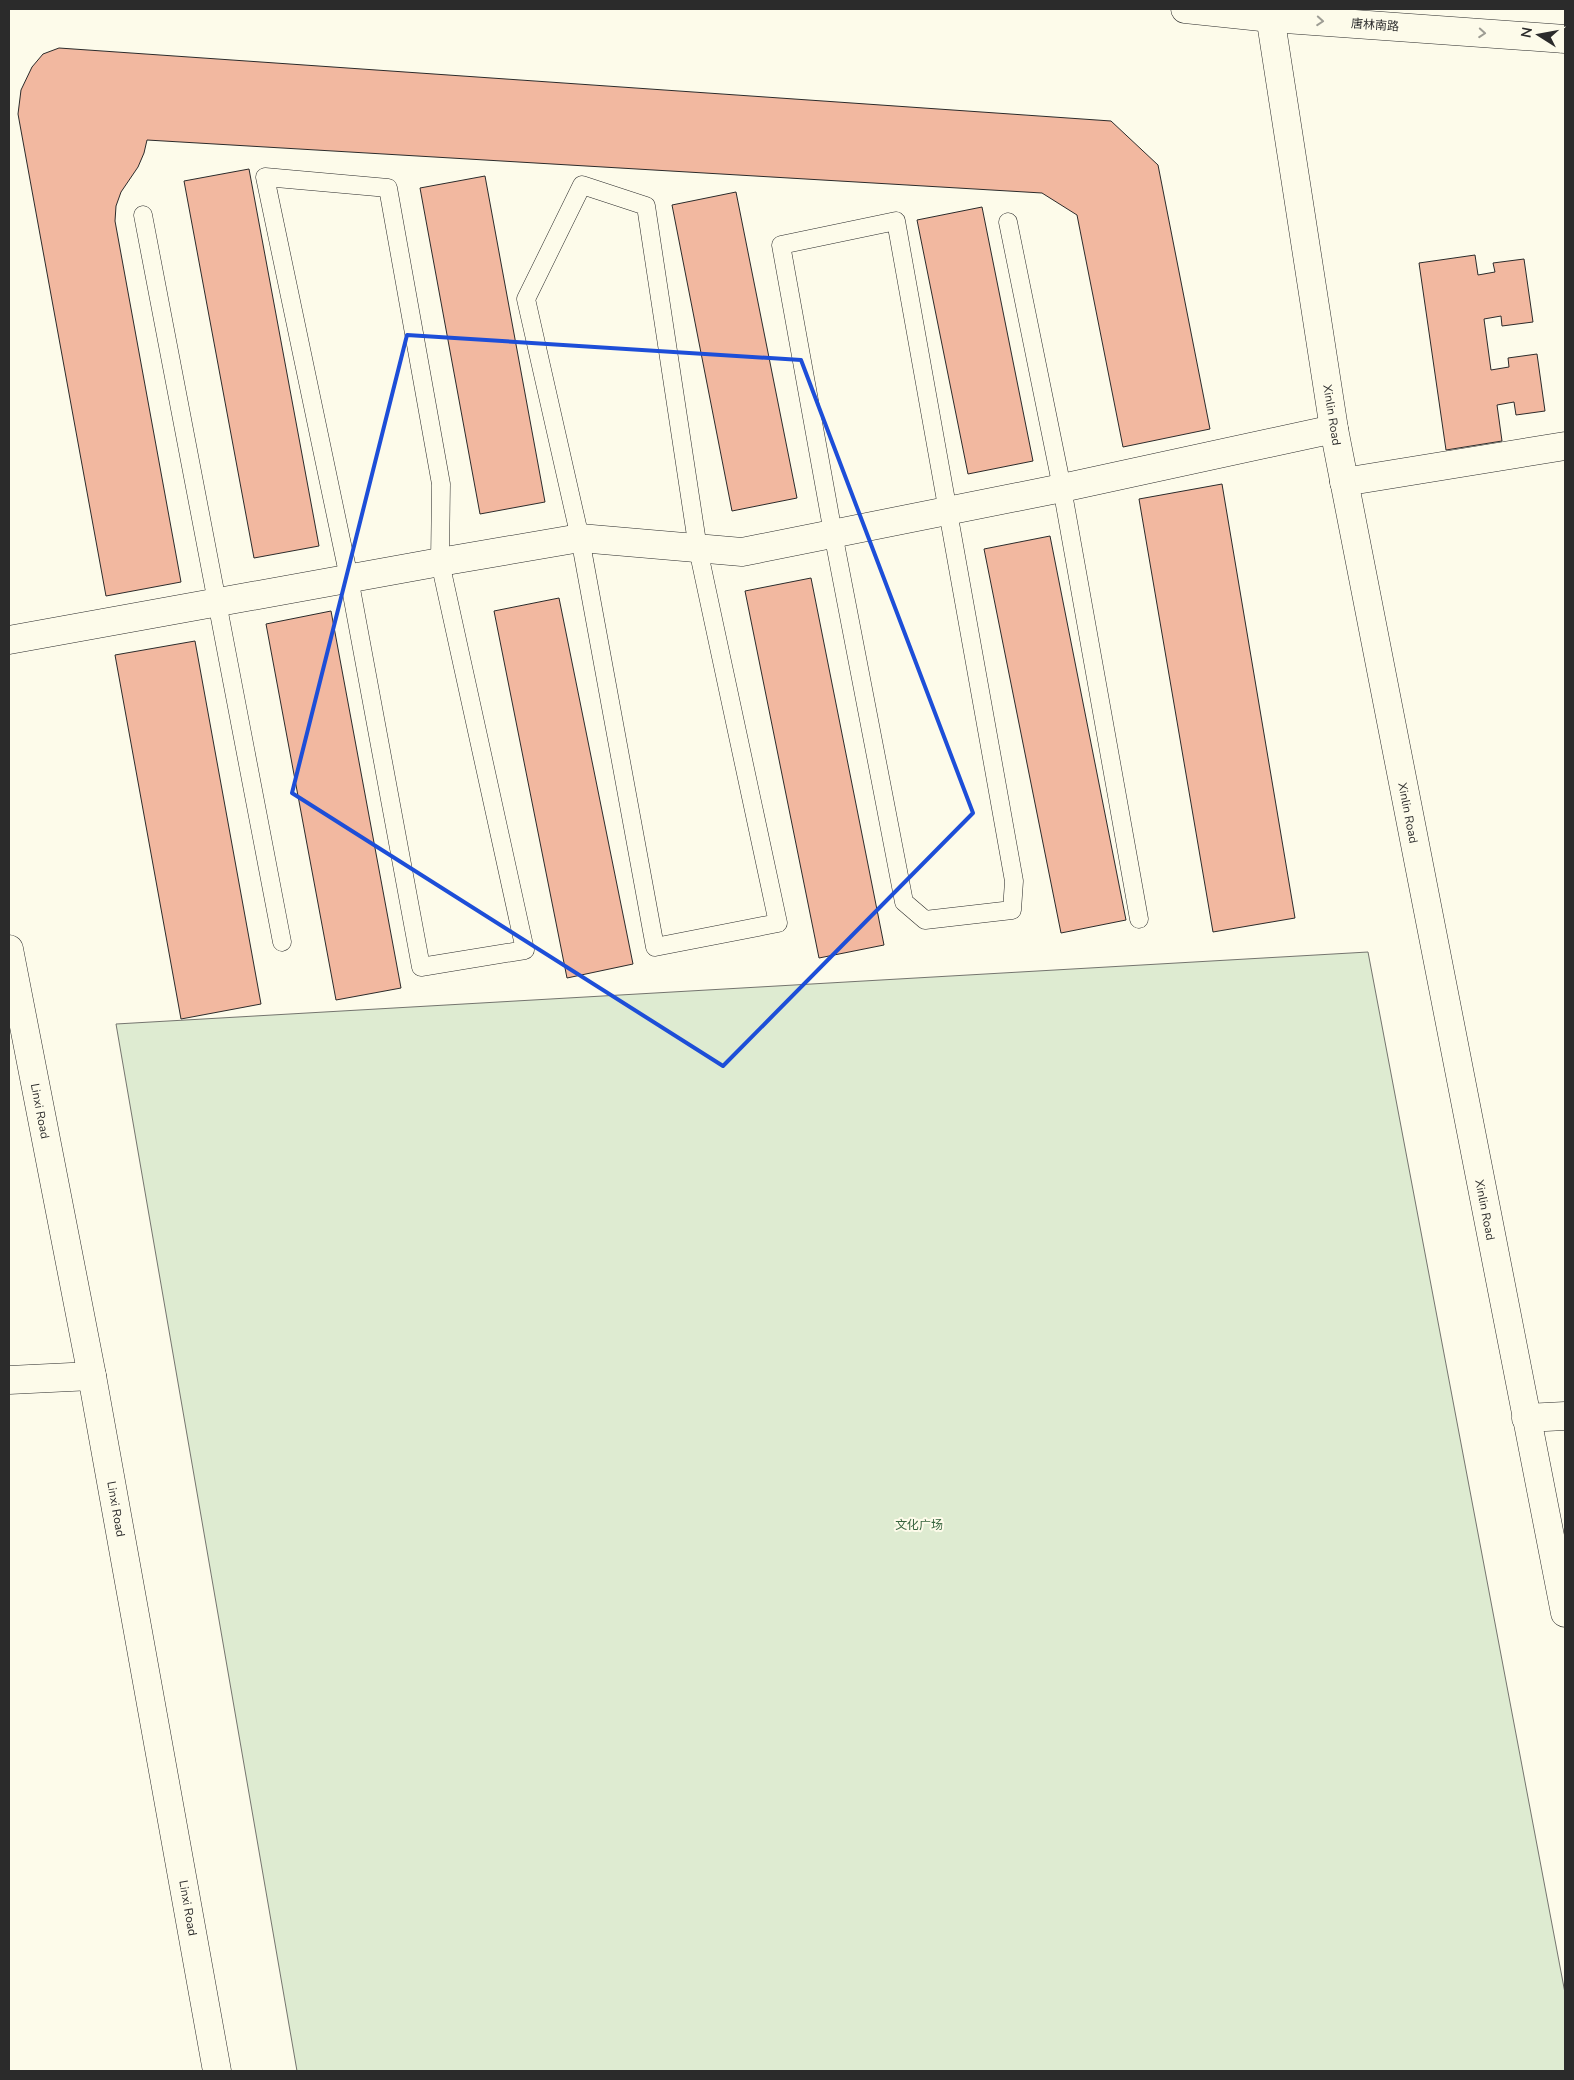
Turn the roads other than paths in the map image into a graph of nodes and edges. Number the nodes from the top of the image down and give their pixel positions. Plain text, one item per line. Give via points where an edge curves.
1 (1185, 9) edge
2 (1270, 13) edge
3 (1565, 39) edge
4 (143, 215) dead end
5 (1008, 222) dead end
6 (1334, 429) junction
7 (1565, 446) edge
8 (1344, 482) junction
9 (1062, 488) junction
10 (949, 510) junction
11 (833, 533) junction
12 (580, 538) junction
13 (698, 550) junction
14 (440, 562) junction
15 (349, 578) junction
16 (217, 602) junction
17 (9, 640) edge
18 (1139, 918) dead end
19 (282, 942) dead end
20 (9, 949) edge
21 (92, 1376) junction
22 (9, 1380) edge
23 (1565, 1416) edge
24 (1526, 1418) junction
25 (1565, 1613) edge
26 (217, 2071) edge

1 - 2 street, 唐林南路
2 -> 3 street, 唐林南路
2 - 6 street, Xinlin Road
4 - 16 lane
5 - 9 lane
6 - 8 street, Xinlin Road
6 - 9 street
7 - 8 street
8 - 24 street, Xinlin Road
9 - 10 street
9 - 18 lane
10 - 11 street
10 - 11 lane via 896,221 781,245
10 - 11 lane via 1014,881 1012,910 925,920 904,902
11 - 13 street via 742,552
12 - 13 street
12 - 13 lane via 526,299 582,185 646,206
12 - 13 lane via 656,947 778,923
12 - 14 street
14 - 15 street
14 - 15 lane via 526,950 421,967
14 - 15 lane via 441,484 388,188 266,178
15 - 16 street
16 - 17 street
16 - 19 lane
20 - 21 street, Linxi Road
21 - 22 street
21 - 26 street, Linxi Road
23 - 24 street
24 - 25 street, Xinlin Road

